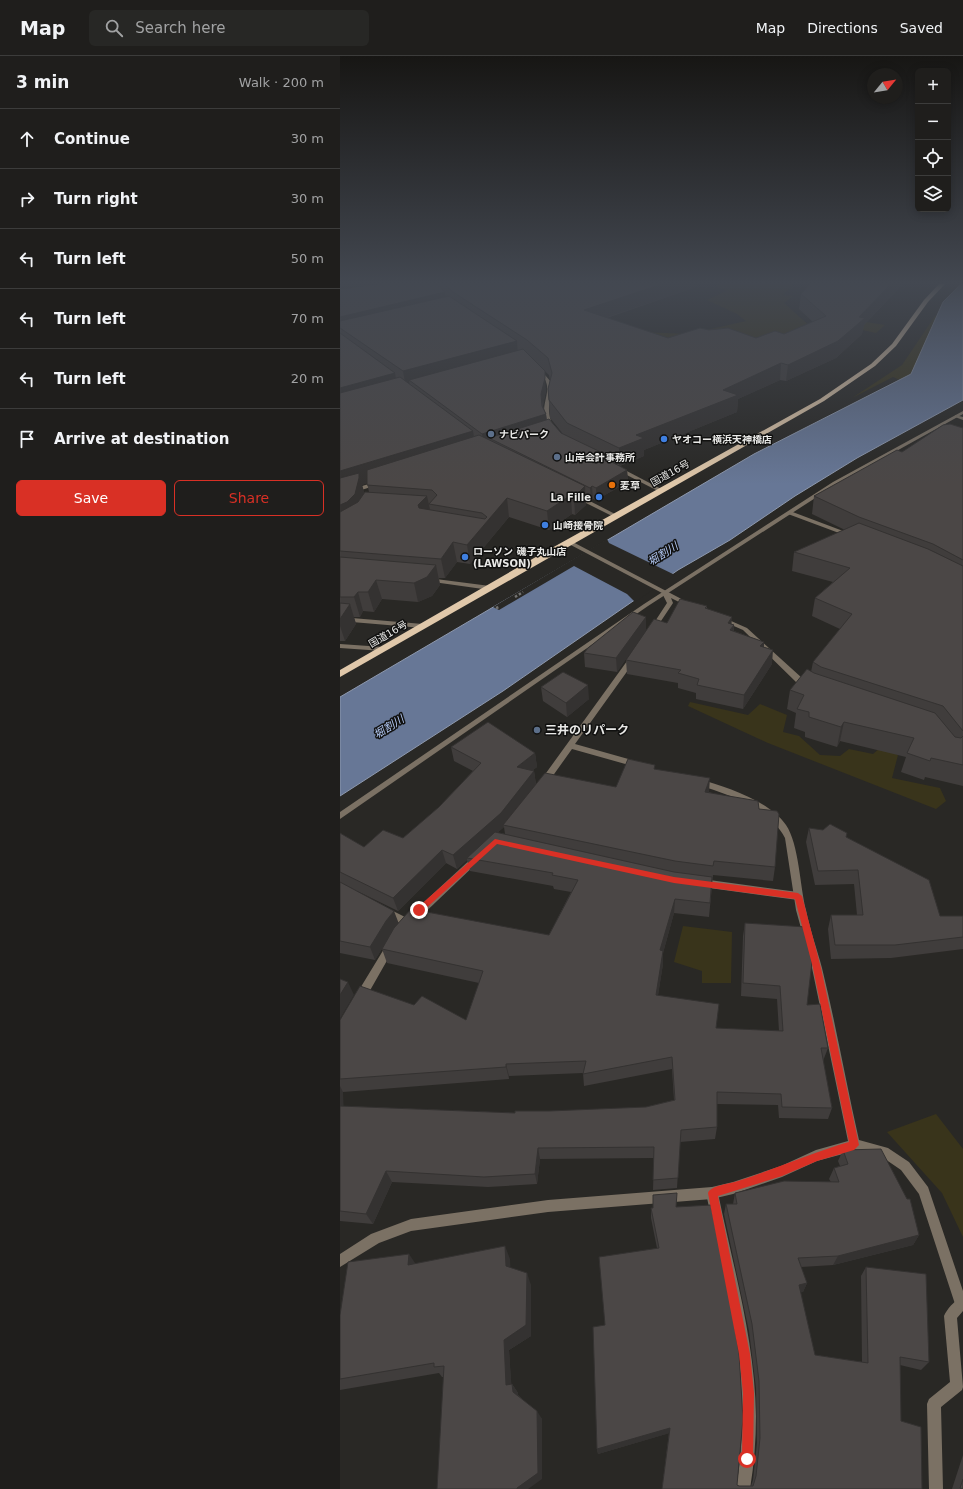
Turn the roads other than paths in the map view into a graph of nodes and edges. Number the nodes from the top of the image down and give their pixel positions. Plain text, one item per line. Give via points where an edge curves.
1 (887, 351) edge
2 (534, 365) edge
3 (963, 412) edge
4 (960, 417) edge
5 (552, 428) junction
6 (545, 430) edge
7 (558, 434) edge
8 (613, 467) edge
9 (382, 482) edge
10 (367, 486) junction
11 (662, 490) junction
12 (368, 493) edge
13 (340, 494) edge
14 (574, 495) edge
15 (790, 513) junction
16 (616, 516) junction
17 (853, 537) edge
18 (569, 542) junction
19 (417, 579) edge
20 (490, 588) junction
21 (666, 593) junction
22 (696, 609) edge
23 (716, 617) edge
24 (340, 619) edge
25 (423, 626) junction
26 (648, 636) edge
27 (340, 646) edge
28 (383, 650) junction
29 (635, 654) edge
30 (340, 674) edge
31 (814, 689) edge
32 (572, 746) junction
33 (648, 767) edge
34 (687, 778) edge
35 (540, 788) edge
36 (340, 816) edge
37 (484, 852) edge
38 (689, 882) edge
39 (798, 896) junction
40 (381, 909) edge
41 (396, 938) edge
42 (356, 1004) edge
43 (854, 1145) junction
44 (712, 1193) junction
45 (340, 1261) edge
46 (962, 1304) edge
47 (743, 1489) edge
48 (936, 1489) edge

1 - 11 highway, 国道16号 via 861,374 822,400
2 - 5 street via 549,382 546,406 547,418
3 - 4 street
4 - 15 street via 835,483
5 - 6 street
5 - 7 street
8 - 11 street
9 - 10 street
10 - 12 street
10 - 13 street
11 - 16 highway, 国道16号
14 - 16 street
15 - 17 street
15 - 21 street
16 - 18 highway, 国道16号
18 - 20 highway, 国道16号
18 - 21 street
19 - 20 street
20 - 25 highway, 国道16号
21 - 22 street
21 - 26 street via 670,604
21 - 36 street via 602,634
23 - 31 street via 745,629 800,680
24 - 25 street
25 - 28 highway, 国道16号
27 - 28 street
28 - 30 highway, 国道16号
29 - 32 street
32 - 33 street
32 - 35 street
34 - 39 street via 747,799 785,828 789,838
37 - 40 street via 419,910 406,926
38 - 39 street
39 - 43 street via 817,968
41 - 42 street
43 - 44 street
43 - 46 street via 884,1152 905,1166 924,1191
44 - 45 street via 548,1206 411,1225 375,1238
44 - 47 street via 744,1354 748,1393 747,1459
46 - 48 street via 950,1316 957,1385 934,1404

